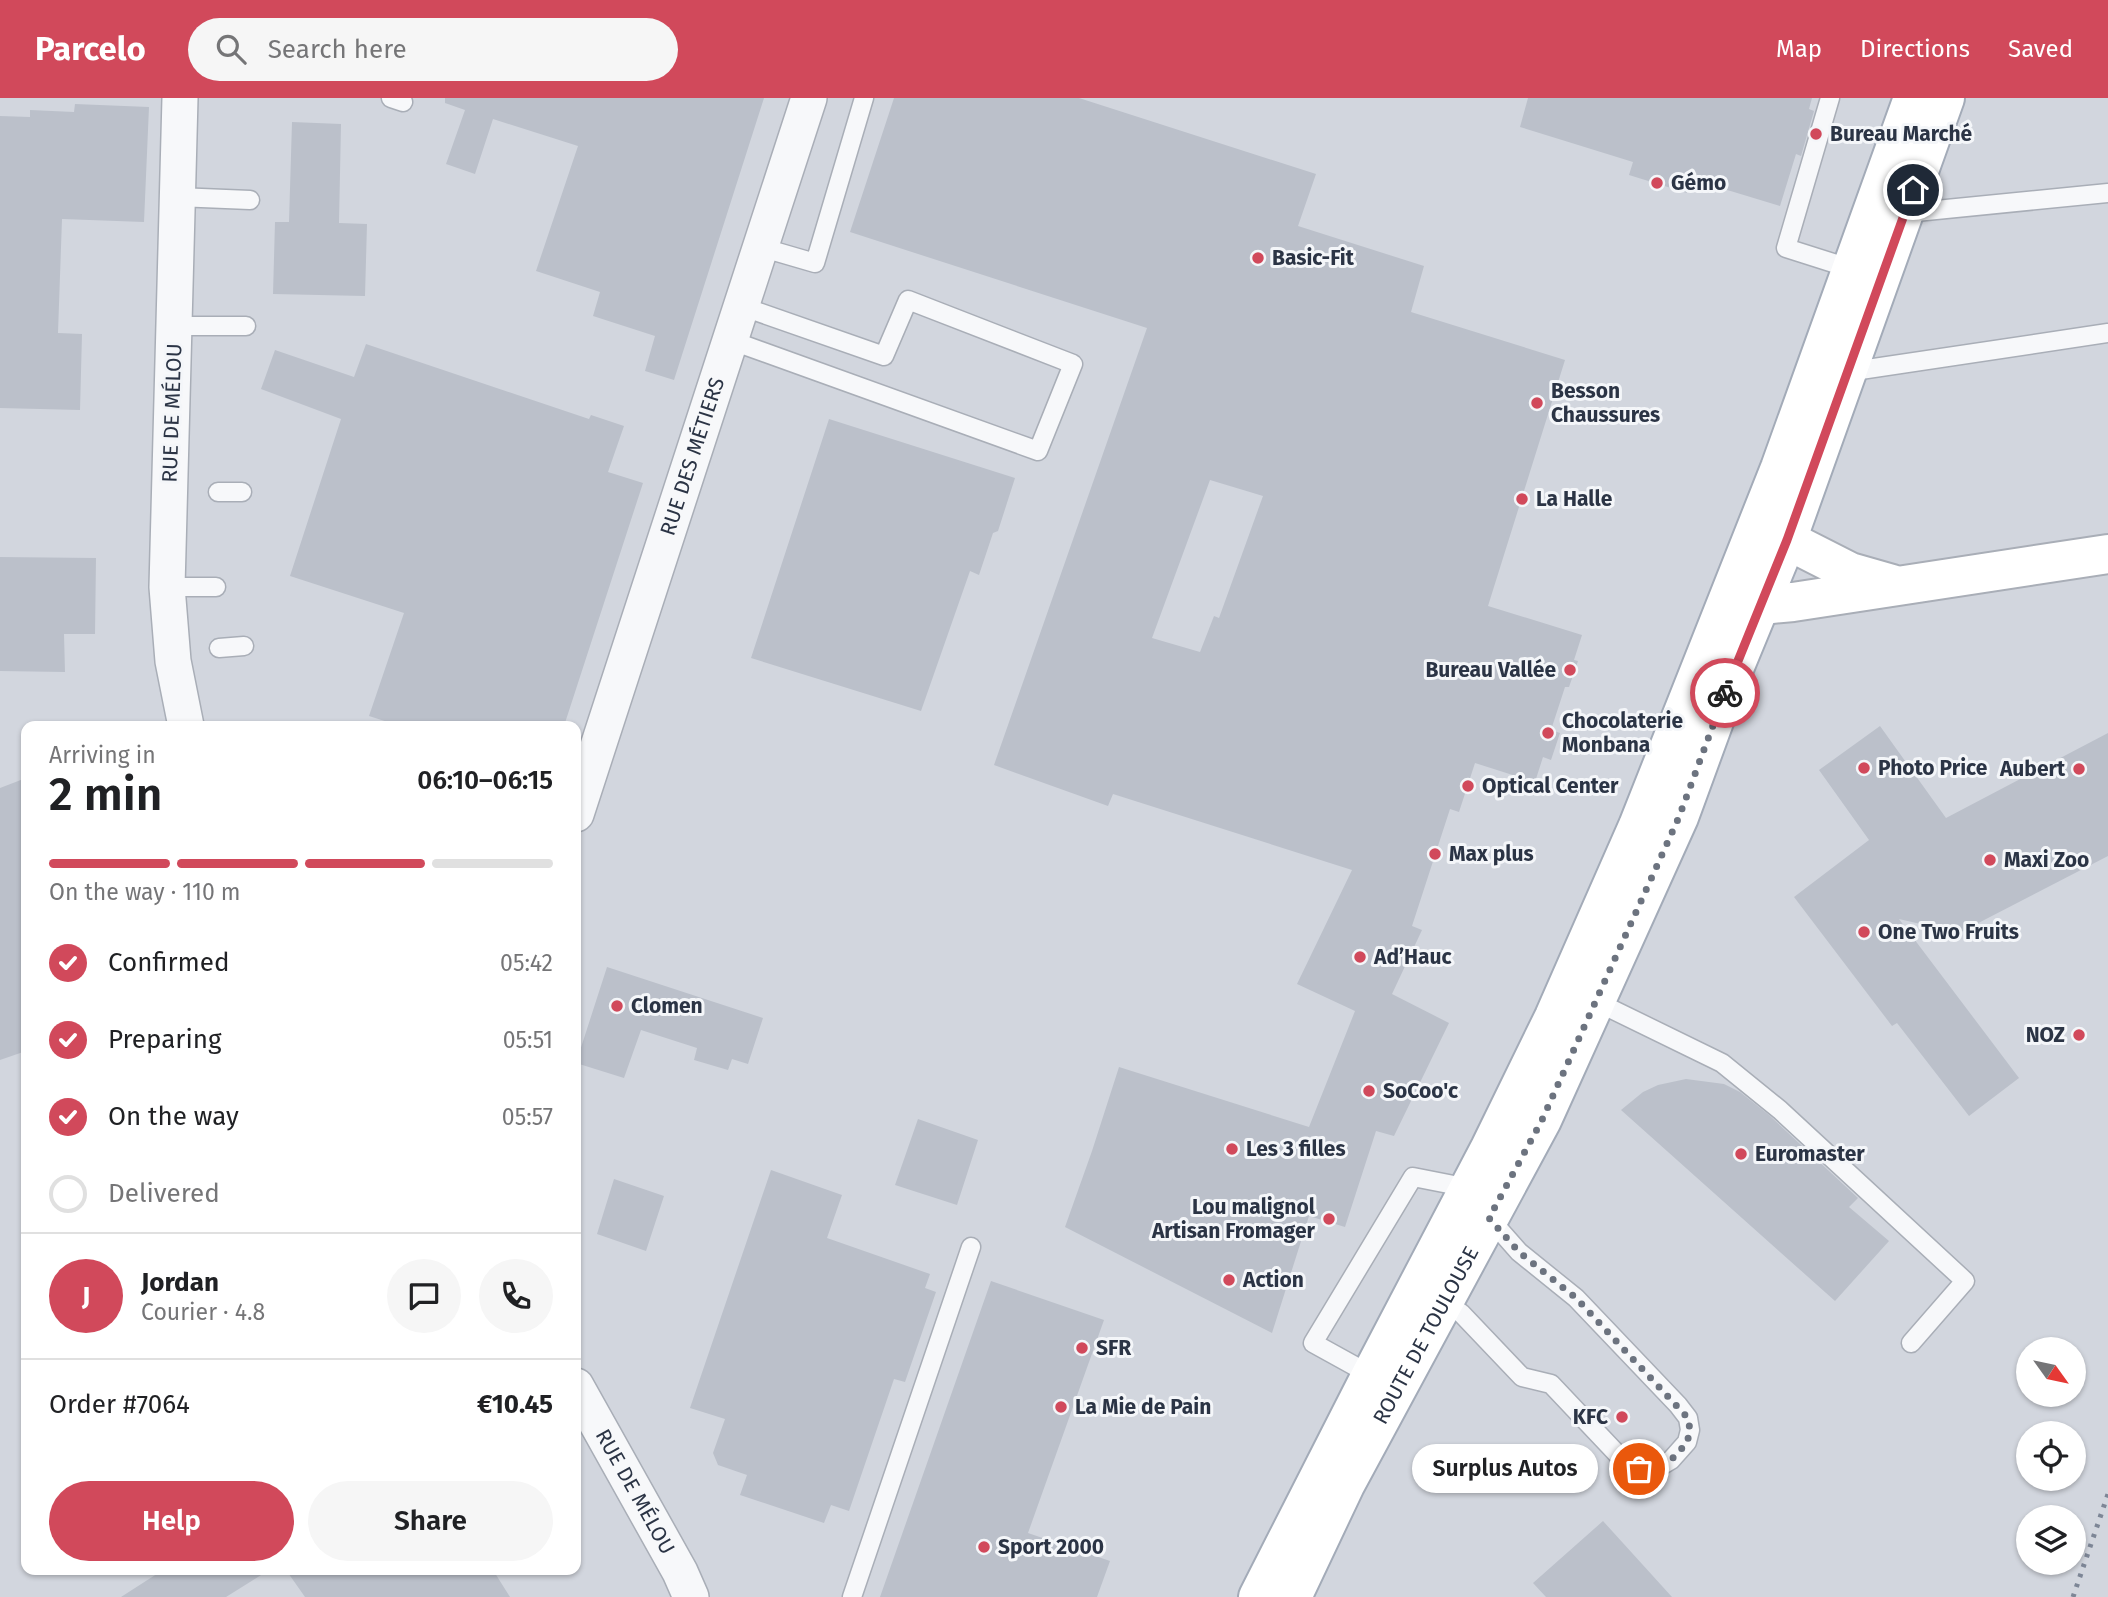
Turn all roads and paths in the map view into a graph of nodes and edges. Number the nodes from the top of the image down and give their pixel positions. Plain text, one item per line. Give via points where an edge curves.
1 (180, 98) edge
2 (809, 98) edge
3 (864, 98) edge
4 (1830, 98) edge
5 (1913, 98) edge
6 (1945, 98) edge
7 (2108, 192) edge
8 (177, 197) junction
9 (250, 200) dead end
10 (1906, 213) junction
11 (760, 247) junction
12 (1852, 270) junction
13 (741, 306) junction
14 (174, 326) junction
15 (246, 326) dead end
16 (2108, 333) edge
17 (730, 340) junction
18 (1847, 372) junction
19 (218, 492) dead end
20 (242, 492) dead end
21 (1787, 540) junction
22 (2108, 554) edge
23 (1901, 586) junction
24 (167, 587) junction
25 (216, 587) dead end
26 (1762, 605) junction
27 (244, 646) dead end
28 (219, 648) dead end
29 (185, 721) edge
30 (581, 799) edge
31 (1595, 1001) junction
32 (1479, 1203) junction
33 (971, 1247) dead end
34 (1444, 1301) junction
35 (1911, 1343) dead end
36 (1371, 1375) junction
37 (581, 1395) edge
38 (691, 1597) edge
39 (852, 1597) edge
40 (1258, 1597) edge
41 (1292, 1597) edge

1 - 8 street, RUE DE MÉLOU
2 - 11 street, RUE DES MÉTIERS
3 - 11 lane via 815,263
4 - 12 lane via 1786,248
5 - 12 main road
6 - 10 main road, ROUTE DE TOULOUSE
7 - 10 lane
8 - 9 lane
8 - 14 street, RUE DE MÉLOU
10 - 18 main road, ROUTE DE TOULOUSE
11 - 13 street, RUE DES MÉTIERS
12 - 32 main road via 1780,468 1638,827
13 - 17 street, RUE DES MÉTIERS
13 - 17 lane via 884,356 908,300 1073,364 1038,451
14 - 15 lane
14 - 24 street, RUE DE MÉLOU
16 - 18 lane
17 - 30 street, RUE DES MÉTIERS
18 - 21 main road, ROUTE DE TOULOUSE
19 - 20 lane
21 - 23 main road via 1850,572
21 - 26 main road, ROUTE DE TOULOUSE
22 - 23 main road
23 - 26 main road
24 - 25 lane
24 - 29 street, RUE DE MÉLOU via 173,661
26 - 31 main road, ROUTE DE TOULOUSE via 1679,817
27 - 28 lane
31 - 32 main road, ROUTE DE TOULOUSE via 1542,1120
31 - 35 lane via 1722,1063 1780,1110 1965,1280
32 - 34 main road, ROUTE DE TOULOUSE
32 - 34 lane via 1519,1252 1576,1298 1678,1405 1688,1418 1687,1443 1654,1470 1639,1469 1621,1458 1552,1384 1522,1377 1461,1312
32 - 36 main road
32 - 36 lane via 1413,1177 1313,1343
33 - 39 lane
34 - 41 main road, ROUTE DE TOULOUSE via 1345,1485
36 - 40 main road
37 - 38 street, RUE DE MÉLOU

